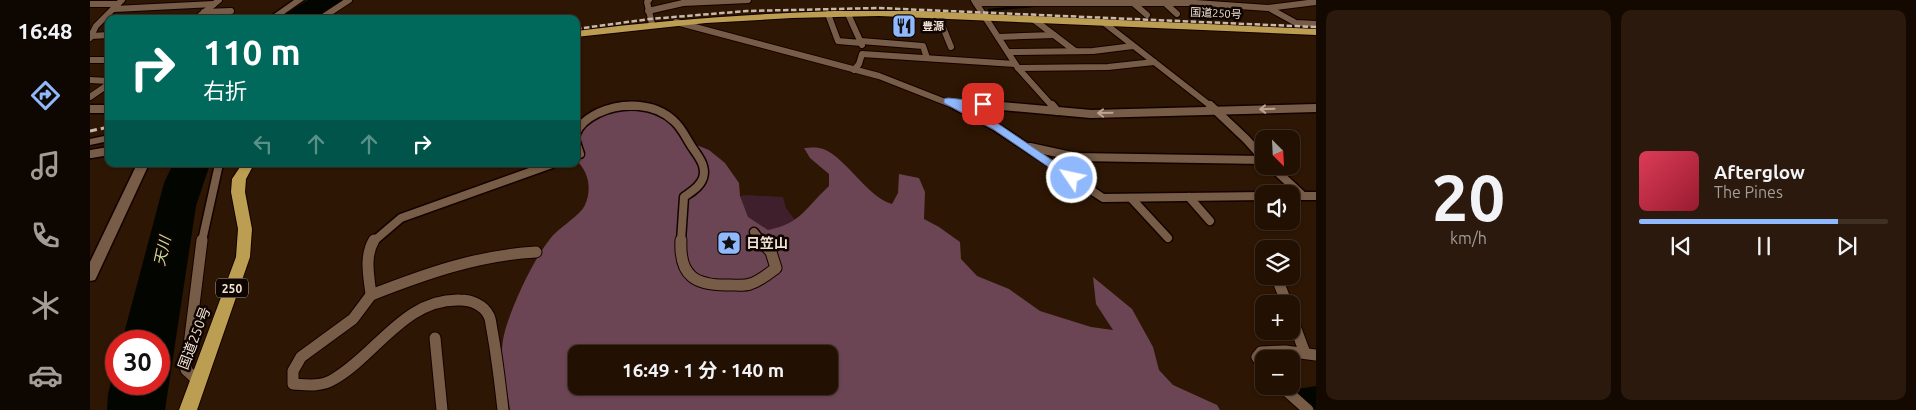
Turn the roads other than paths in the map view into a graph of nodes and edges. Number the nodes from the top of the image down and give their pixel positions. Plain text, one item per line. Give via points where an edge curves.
1 (300, 0) edge
2 (350, 0) edge
3 (649, 0) edge
4 (748, 0) edge
5 (1216, 0) edge
6 (1249, 0) edge
7 (1295, 0) edge
8 (684, 1) edge
9 (1131, 1) edge
10 (216, 2) edge
11 (975, 2) edge
12 (1067, 2) edge
13 (1316, 2) edge
14 (1165, 3) junction
15 (1195, 3) junction
16 (90, 4) edge
17 (118, 4) edge
18 (1224, 4) junction
19 (1305, 4) junction
20 (1265, 7) junction
21 (149, 8) junction
22 (1316, 9) edge
23 (232, 11) dead end
24 (648, 11) junction
25 (204, 12) junction
26 (143, 13) dead end
27 (828, 14) junction
28 (848, 14) junction
29 (1177, 14) dead end
30 (1210, 14) dead end
31 (105, 15) edge
32 (106, 15) edge
33 (201, 15) edge
34 (276, 15) edge
35 (326, 15) edge
36 (938, 15) junction
37 (1147, 15) dead end
38 (986, 17) junction
39 (1033, 19) junction
40 (674, 22) junction
41 (1103, 22) junction
42 (652, 24) junction
43 (93, 26) edge
44 (1315, 30) edge
45 (580, 33) edge
46 (105, 35) edge
47 (1054, 35) junction
48 (91, 37) edge
49 (998, 37) junction
50 (861, 42) junction
51 (1133, 46) junction
52 (951, 47) dead end
53 (1075, 51) junction
54 (1008, 52) junction
55 (862, 54) junction
56 (927, 58) junction
57 (90, 60) edge
58 (105, 60) edge
59 (1154, 62) junction
60 (1016, 66) junction
61 (854, 70) junction
62 (90, 80) edge
63 (105, 82) edge
64 (105, 85) edge
65 (92, 95) edge
66 (948, 101) junction
67 (1312, 108) edge
68 (105, 109) edge
69 (92, 110) edge
70 (1056, 111) junction
71 (1217, 111) junction
72 (1316, 114) edge
73 (580, 127) edge
74 (105, 139) edge
75 (90, 142) edge
76 (1027, 148) junction
77 (1255, 148) edge
78 (105, 152) edge
79 (91, 154) dead end
80 (1255, 160) edge
81 (142, 167) edge
82 (218, 167) edge
83 (246, 167) edge
84 (544, 167) edge
85 (1280, 175) edge
86 (1255, 196) edge
87 (1302, 196) joint
88 (1316, 196) edge
89 (1189, 197) junction
90 (1131, 198) junction
91 (1210, 222) dead end
92 (754, 232) dead end
93 (1168, 238) dead end
94 (536, 252) dead end
95 (90, 276) edge
96 (372, 296) junction
97 (1300, 334) edge
98 (434, 338) dead end
99 (1310, 354) edge
100 (197, 380) junction
101 (1291, 395) edge
102 (188, 410) edge
103 (442, 410) edge
104 (503, 410) edge
105 (1308, 410) edge

1 - 34 main road
2 - 35 street
3 - 24 street
4 - 8 street
5 - 18 street
6 - 20 street
7 - 19 street
8 - 24 street
9 - 12 street
9 - 14 street
9 - 37 street
10 - 21 street via 174,9
10 - 25 street
11 - 12 street
11 - 38 street
13 - 19 street
14 - 15 street
14 - 29 street
15 - 18 street
15 - 30 street
16 - 17 street
17 - 21 street
17 - 32 street
18 - 20 street
19 - 20 street
19 - 22 street
20 - 44 street
21 - 26 street
23 - 25 street
24 - 42 street
25 - 33 street
27 - 28 highway, 国道250号
27 - 40 highway, 国道250号
27 - 50 street via 838,41
28 - 36 highway, 国道250号
28 - 50 street
31 - 43 street
36 - 38 highway, 国道250号
36 - 52 street
38 - 39 highway, 国道250号
38 - 49 street
39 - 41 highway, 国道250号
39 - 47 street
40 - 42 highway, 国道250号
40 - 61 street
41 - 44 highway, 国道250号
41 - 51 street
42 - 45 highway, 国道250号
43 - 48 street
46 - 48 street
47 - 49 street
47 - 53 street
49 - 54 street
50 - 55 street
50 - 56 street via 923,46
51 - 53 street
51 - 59 street
53 - 54 street
54 - 60 street
55 - 56 street
55 - 61 street
56 - 60 street
57 - 58 street
59 - 60 street via 1108,67
59 - 71 street
60 - 70 street
61 - 66 street
62 - 63 street
64 - 65 street
66 - 70 street
66 - 76 street
67 -> 71 street
67 - 72 street
68 - 69 street
71 -> 70 street via 1091,114
71 - 77 street
73 - 92 street via 598,114 627,106 648,106 673,120 703,163 703,178 697,188 684,197 680,256 689,275 702,284 751,284 776,268 771,252
74 - 75 street
76 - 80 street via 1076,157
76 - 90 street via 1102,198
78 - 79 street
81 - 95 main road
82 - 100 street via 196,271 187,356 186,370
83 - 100 highway, 国道250号 / 250 via 239,179 238,192 246,229 243,257
84 - 96 street via 401,218 376,237 371,245 367,263
85 - 87 street
86 - 89 street
87 - 88 street
89 - 90 street
89 - 91 street
90 - 93 street
94 - 96 street via 482,258
96 - 104 street via 353,319 301,357 293,371 293,384 316,386 333,380 360,360 405,317 442,300 461,299 476,302 488,316 496,348
97 - 99 street
98 - 103 street
100 - 102 highway, 国道250号 / 250
101 - 105 street

